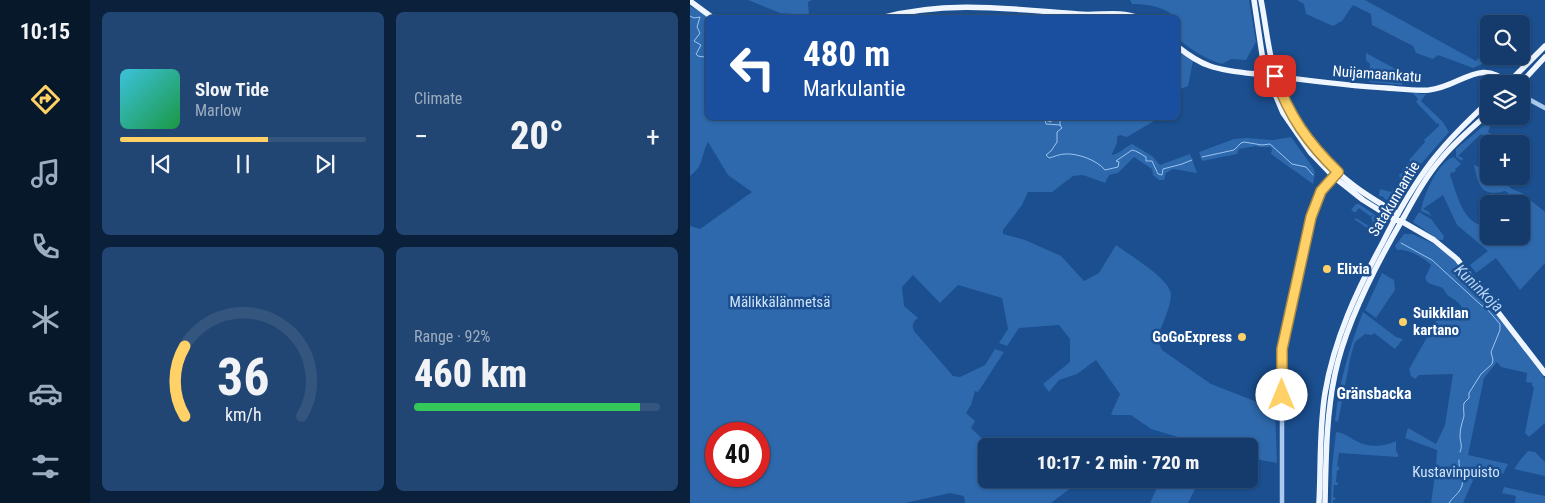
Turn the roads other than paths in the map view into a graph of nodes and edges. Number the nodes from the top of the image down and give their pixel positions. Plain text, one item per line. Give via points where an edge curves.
1 (1254, 0) edge
2 (1261, 0) edge
3 (690, 1) edge
4 (709, 15) edge
5 (893, 15) edge
6 (1085, 15) edge
7 (1085, 15) edge
8 (1126, 15) edge
9 (1545, 46) edge
10 (1180, 49) edge
11 (1545, 56) edge
12 (1266, 75) junction
13 (1498, 75) edge
14 (1516, 75) edge
15 (1528, 75) edge
16 (1275, 76) junction
17 (1530, 100) edge
18 (1545, 108) edge
19 (1480, 110) edge
20 (1480, 121) edge
21 (1336, 174) junction
22 (1398, 218) junction
23 (1545, 372) edge
24 (1282, 503) edge
25 (1319, 503) edge
26 (1324, 503) edge

1 - 12 main road
2 - 16 main road
3 - 4 main road
5 - 7 main road via 919,8 980,5
6 - 8 main road
9 - 14 main road
10 - 12 main road, Nuijamaankatu via 1194,60 1211,67
11 - 15 main road
12 - 16 main road, Nuijamaankatu
12 - 21 main road via 1291,127 1310,152
13 - 16 main road, Nuijamaankatu via 1486,71 1440,88 1424,90
16 - 21 main road via 1296,123
17 - 18 street
19 - 22 main road, Satakunnantie via 1437,154 1414,186
20 - 22 main road, Satakunnantie via 1442,157
21 - 22 main road via 1363,200
21 - 24 street via 1319,195 1311,217 1282,349
22 - 23 main road via 1457,259
22 - 25 main road, Satakunnantie via 1355,298 1333,357 1322,415
22 - 26 main road, Satakunnantie via 1339,359 1328,422

